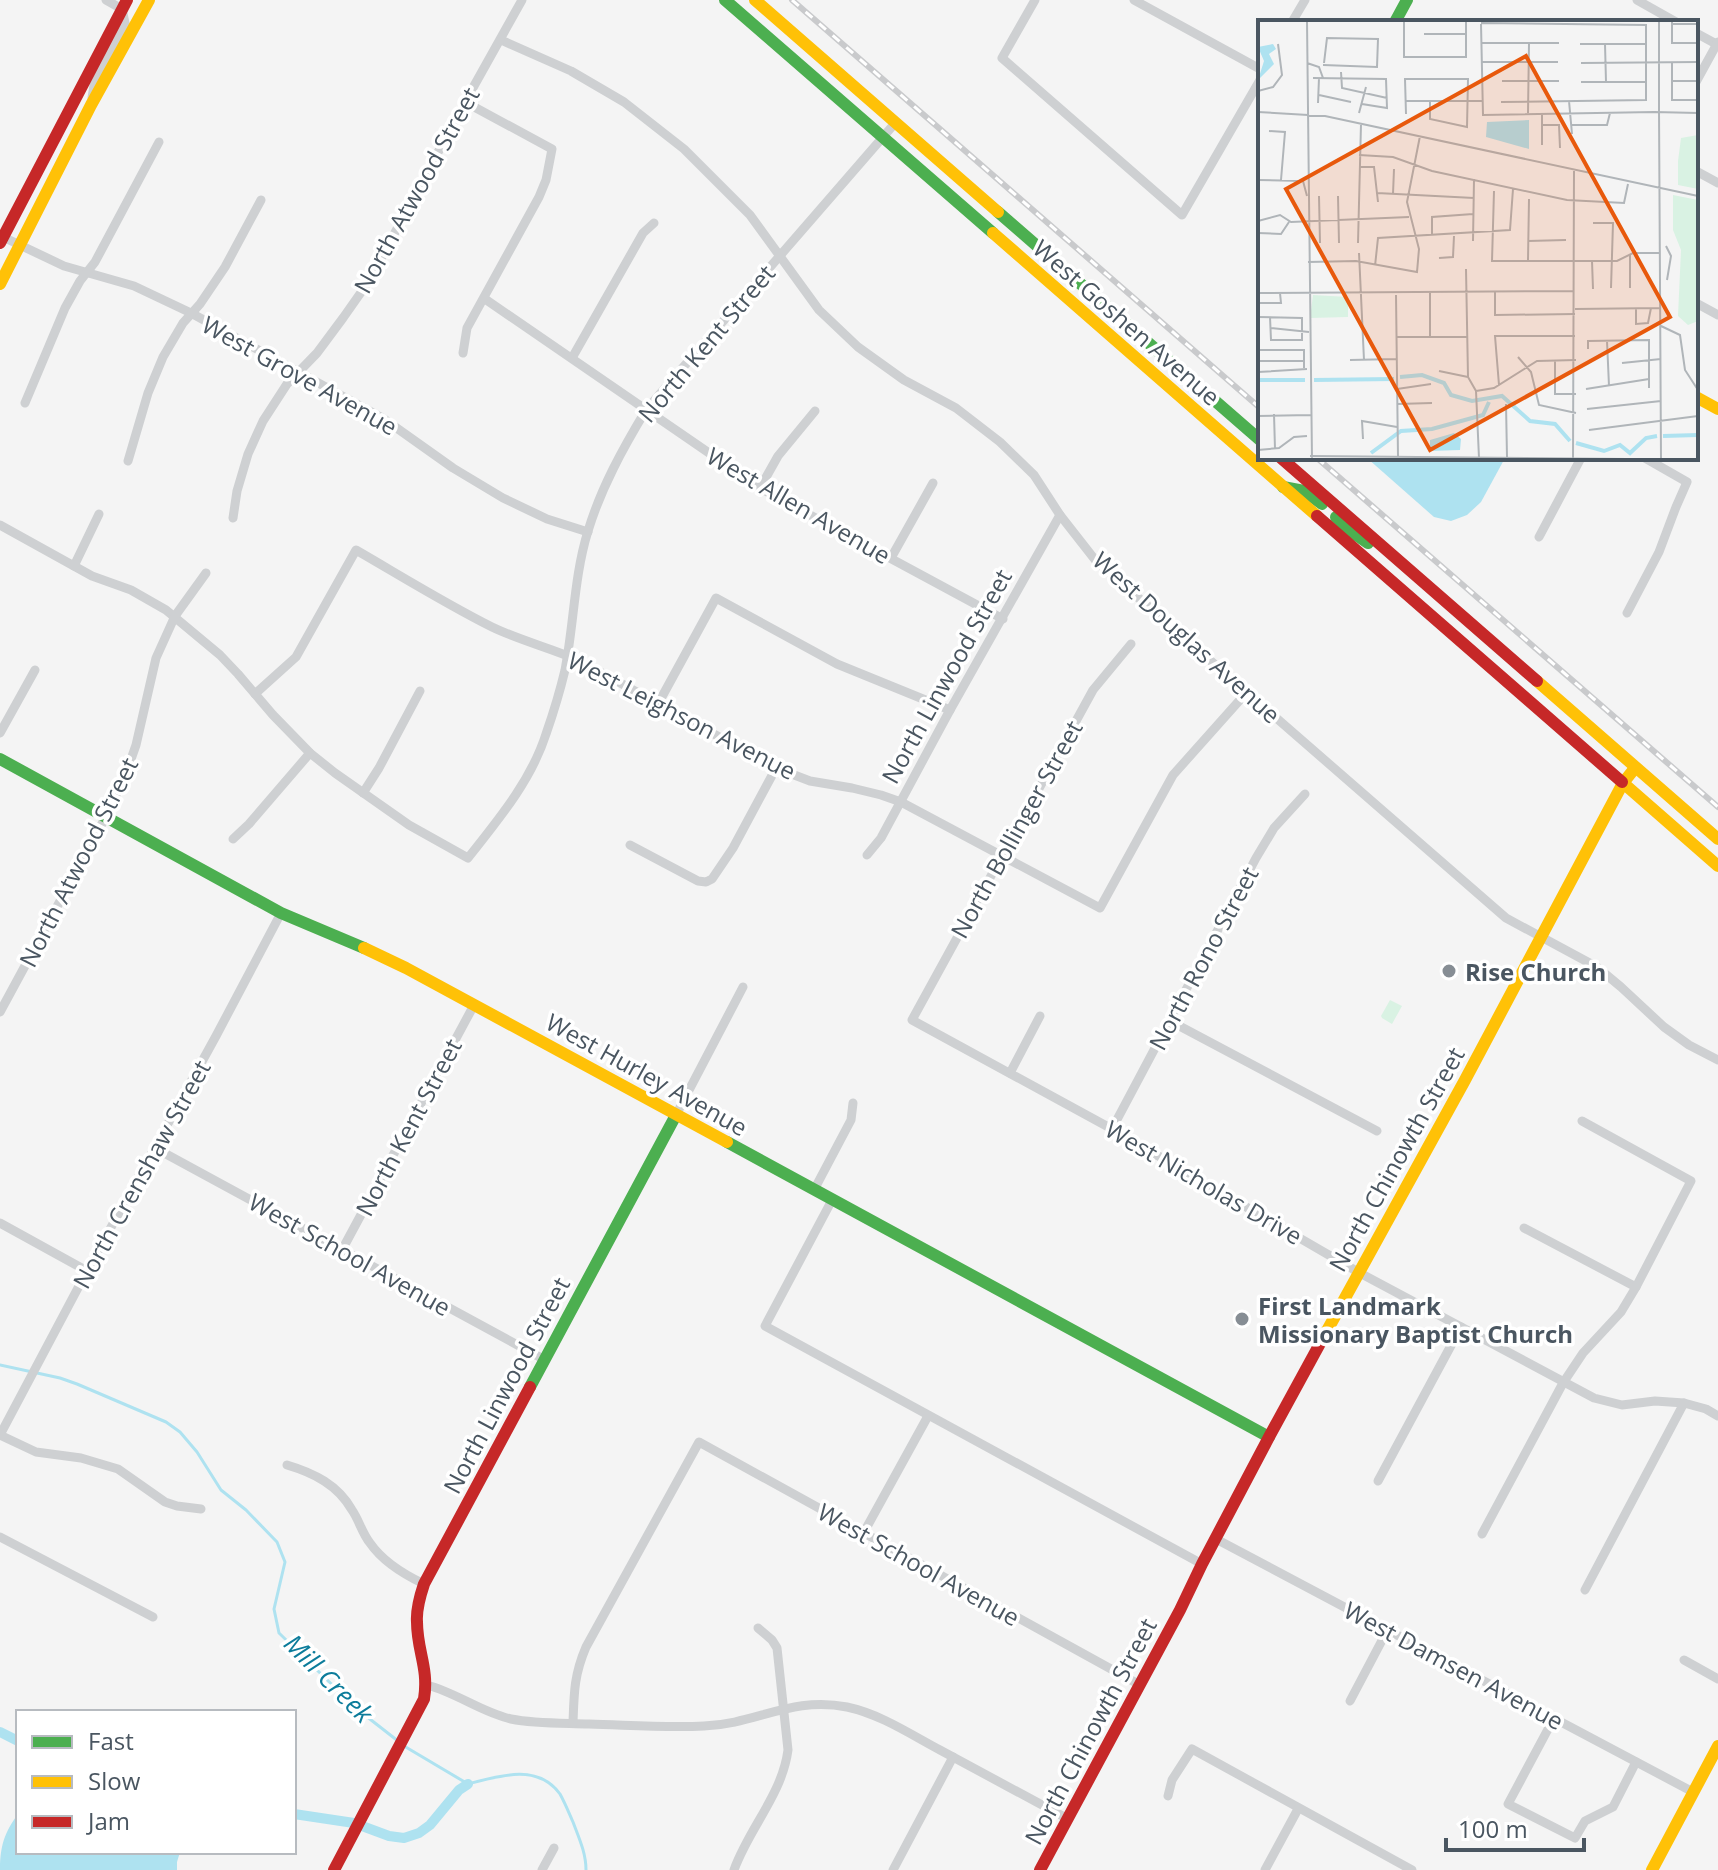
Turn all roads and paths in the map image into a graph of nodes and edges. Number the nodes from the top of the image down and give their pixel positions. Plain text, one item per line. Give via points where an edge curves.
1 (106, 0) edge
2 (149, 0) edge
3 (522, 0) edge
4 (725, 0) edge
5 (755, 0) edge
6 (1035, 0) edge
7 (1134, 0) edge
8 (1305, 0) edge
9 (1407, 0) edge
10 (1637, 0) edge
11 (124, 4) edge
12 (1293, 20) edge
13 (1396, 20) edge
14 (1672, 20) edge
15 (1698, 34) edge
16 (501, 40) junction
17 (1718, 44) edge
18 (1258, 68) edge
19 (1698, 79) edge
20 (1258, 83) edge
21 (465, 102) junction
22 (91, 105) junction
23 (896, 122) junction
24 (883, 138) junction
25 (159, 142) dead end
26 (1698, 172) edge
27 (1718, 183) edge
28 (261, 200) dead end
29 (654, 223) dead end
30 (1, 236) edge
31 (20, 244) junction
32 (780, 256) junction
33 (87, 272) junction
34 (0, 284) edge
35 (485, 299) junction
36 (1698, 304) edge
37 (191, 313) junction
38 (1718, 315) edge
39 (463, 353) dead end
40 (572, 358) junction
41 (298, 372) junction
42 (1698, 398) edge
43 (25, 403) dead end
44 (1718, 409) edge
45 (646, 410) junction
46 (815, 411) dead end
47 (1258, 438) edge
48 (1283, 460) edge
49 (1580, 460) edge
50 (1648, 460) edge
51 (128, 461) dead end
52 (933, 483) dead end
53 (1283, 487) junction
54 (760, 488) junction
55 (99, 514) dead end
56 (1060, 515) junction
57 (233, 518) dead end
58 (0, 525) edge
59 (588, 532) junction
60 (1539, 537) dead end
61 (1382, 547) junction
62 (891, 558) junction
63 (74, 566) junction
64 (206, 573) dead end
65 (1627, 613) dead end
66 (175, 616) junction
67 (1003, 619) junction
68 (1131, 644) dead end
69 (566, 655) junction
70 (35, 670) dead end
71 (420, 691) dead end
72 (1247, 692) junction
73 (255, 694) junction
74 (658, 704) junction
75 (950, 710) junction
76 (0, 733) edge
77 (310, 753) junction
78 (0, 759) edge
79 (776, 768) junction
80 (1635, 768) junction
81 (1623, 783) junction
82 (363, 793) junction
83 (1305, 794) dead end
84 (901, 802) junction
85 (105, 818) junction
86 (233, 839) dead end
87 (1718, 839) edge
88 (630, 845) dead end
89 (867, 855) dead end
90 (1001, 856) junction
91 (1718, 866) edge
92 (281, 913) junction
93 (1542, 938) junction
94 (743, 987) dead end
95 (474, 1005) junction
96 (0, 1012) edge
97 (1040, 1016) dead end
98 (912, 1020) joint
99 (1170, 1021) junction
100 (1718, 1060) edge
101 (1010, 1073) junction
102 (853, 1103) dead end
103 (676, 1115) junction
104 (1582, 1121) dead end
105 (1112, 1129) junction
106 (1377, 1131) dead end
107 (155, 1148) junction
108 (814, 1190) junction
109 (832, 1200) junction
110 (0, 1223) edge
111 (1524, 1228) dead end
112 (342, 1250) junction
113 (87, 1271) junction
114 (1358, 1272) junction
115 (1636, 1287) junction
116 (1461, 1327) junction
117 (545, 1360) junction
118 (1563, 1383) junction
119 (1684, 1403) junction
120 (928, 1416) junction
121 (1718, 1416) edge
122 (0, 1435) edge
123 (1269, 1437) junction
124 (287, 1465) dead end
125 (1378, 1481) dead end
126 (201, 1509) dead end
127 (863, 1534) junction
128 (1482, 1534) dead end
129 (0, 1537) edge
130 (1216, 1539) junction
131 (1202, 1564) junction
132 (424, 1584) junction
133 (1585, 1590) dead end
134 (153, 1617) dead end
135 (758, 1628) dead end
136 (1388, 1629) junction
137 (1684, 1660) dead end
138 (1718, 1679) edge
139 (427, 1685) junction
140 (1140, 1685) junction
141 (1350, 1701) dead end
142 (784, 1708) junction
143 (1554, 1718) junction
144 (573, 1723) junction
145 (1718, 1746) edge
146 (953, 1757) junction
147 (1636, 1762) junction
148 (1693, 1792) junction
149 (1168, 1796) dead end
150 (1298, 1809) junction
151 (1068, 1819) junction
152 (554, 1848) dead end
153 (334, 1870) edge
154 (542, 1870) edge
155 (734, 1870) edge
156 (893, 1870) edge
157 (1040, 1870) edge
158 (1265, 1870) edge
159 (1412, 1870) edge
160 (1652, 1870) edge

1 - 11 street
2 - 22 street
3 - 16 street, North Atwood Street
4 - 24 street, West Goshen Avenue
5 - 23 street, West Goshen Avenue
6 - 20 street via 1002,58 1182,215
7 - 18 street
8 - 12 street
9 - 13 street
10 - 14 street
11 - 22 street via 125,23 94,85
11 - 30 street
15 - 17 street
16 - 21 street, North Atwood Street
16 - 32 street, West Douglas Avenue via 624,102 684,149 750,215
17 - 19 street
21 - 35 street via 552,149 539,197
21 - 41 street, North Atwood Street via 369,281
22 - 31 street
23 - 24 street, North Kent Street
23 - 47 street, West Goshen Avenue
24 - 32 street, North Kent Street
24 - 53 street, West Goshen Avenue
25 - 33 street
26 - 27 street
28 - 37 street via 225,267
29 - 40 street via 643,233
30 - 31 street, West Grove Avenue
31 - 33 street, West Grove Avenue
31 - 34 street
32 - 45 street, North Kent Street
32 - 56 street, West Douglas Avenue via 819,310 858,347 1000,442 1034,475
33 - 37 street, West Grove Avenue via 134,286
33 - 43 street via 65,308
35 - 39 street via 467,328
35 - 40 street, West Allen Avenue
36 - 38 street
37 - 41 street, West Grove Avenue
37 - 51 street via 163,357
40 - 45 street, West Allen Avenue
41 - 57 street, North Atwood Street via 274,402 253,443
41 - 59 street, West Grove Avenue via 384,419 503,498
42 - 44 street
45 - 54 street, West Allen Avenue
45 - 59 street, North Kent Street via 609,477
46 - 54 street
48 - 61 street
49 - 60 street
50 - 65 street via 1687,482
52 - 62 street
53 - 61 street via 1312,496 1371,546
53 - 81 street, West Goshen Avenue
54 - 62 street, West Allen Avenue
55 - 63 street
56 - 67 street, North Linwood Street
56 - 72 street, West Douglas Avenue via 1096,561
58 - 63 street
59 - 69 street, North Kent Street
61 - 80 street
62 - 67 street, West Allen Avenue
63 - 66 street
64 - 66 street, North Atwood Street
66 - 73 street
66 - 85 street, North Atwood Street via 156,658 133,755
67 - 75 street, North Linwood Street
68 - 90 street, North Bollinger Street via 1093,690
69 - 73 street, West Leighson Avenue via 491,626 356,550 296,657
69 - 74 street, West Leighson Avenue
69 - 82 street, North Kent Street via 545,737 530,771 468,858
70 - 76 street
71 - 82 street
72 - 90 street, West Leighson Avenue via 1173,775 1100,908
72 - 93 street, West Douglas Avenue via 1506,918
73 - 77 street
74 - 75 street via 716,598 837,664
74 - 79 street, West Leighson Avenue
75 - 84 street, North Linwood Street
77 - 82 street
77 - 86 street
78 - 85 street, West Hurley Avenue
79 - 84 street, West Leighson Avenue
79 - 88 street via 712,879 698,881
80 - 81 street, North Chinowth Street
80 - 87 street
81 - 91 street, West Goshen Avenue
81 - 93 street, North Chinowth Street
83 - 99 street, North Rono Street via 1274,828
84 - 89 street, North Linwood Street
84 - 90 street, West Leighson Avenue
85 - 92 street, West Hurley Avenue
85 - 96 street, North Atwood Street
90 - 98 street, North Bollinger Street
92 - 95 street, West Hurley Avenue via 369,950
92 - 107 street, North Crenshaw Street
93 - 100 street, West Douglas Avenue via 1597,967 1664,1027
93 - 114 street, North Chinowth Street
94 - 103 street
95 - 103 street, West Hurley Avenue
95 - 112 street, North Kent Street
97 - 101 street
98 - 101 street, West Nicholas Drive
99 - 105 street, North Rono Street
99 - 106 street
101 - 105 street, West Nicholas Drive
102 - 108 street via 851,1120
103 - 108 street, West Hurley Avenue
103 - 117 street, North Linwood Street
104 - 115 street via 1691,1181
105 - 114 street, West Nicholas Drive
107 - 112 street, West School Avenue
107 - 113 street, North Crenshaw Street
108 - 109 street, West Hurley Avenue
109 - 120 street via 765,1326
109 - 123 street, West Hurley Avenue
110 - 113 street
111 - 115 street
112 - 117 street, West School Avenue
113 - 122 street, North Crenshaw Street
114 - 116 street, West Nicholas Drive
114 - 123 street, North Chinowth Street
115 - 118 street
116 - 118 street, West Nicholas Drive
116 - 125 street
117 - 132 street, North Linwood Street
118 - 119 street, West Nicholas Drive via 1622,1405
118 - 128 street
119 - 121 street, West Nicholas Drive
119 - 133 street
120 - 127 street
120 - 131 street
122 - 126 street via 36,1452 118,1469 165,1502
123 - 130 street, North Chinowth Street
124 - 132 street via 332,1486 383,1558
127 - 140 street, West School Avenue
127 - 144 street, West School Avenue via 699,1442 586,1647 575,1683
129 - 134 street
130 - 131 street, North Chinowth Street
130 - 136 street, West Damsen Avenue
131 - 140 street, North Chinowth Street
132 - 139 street, North Linwood Street via 417,1628
135 - 142 street via 777,1648
136 - 141 street
136 - 143 street, West Damsen Avenue
137 - 138 street
139 - 144 street via 510,1719
139 - 153 street
140 - 151 street, North Chinowth Street
142 - 144 street via 719,1726
142 - 146 street via 850,1708
142 - 155 street via 786,1766
143 - 147 street, West Damsen Avenue
143 - 147 street via 1508,1804 1575,1838 1585,1821 1613,1807
145 - 148 street
146 - 151 street
146 - 156 street
147 - 148 street, West Damsen Avenue
148 - 160 street
149 - 150 street via 1192,1749
150 - 158 street
150 - 159 street
151 - 157 street, North Chinowth Street
152 - 154 street

